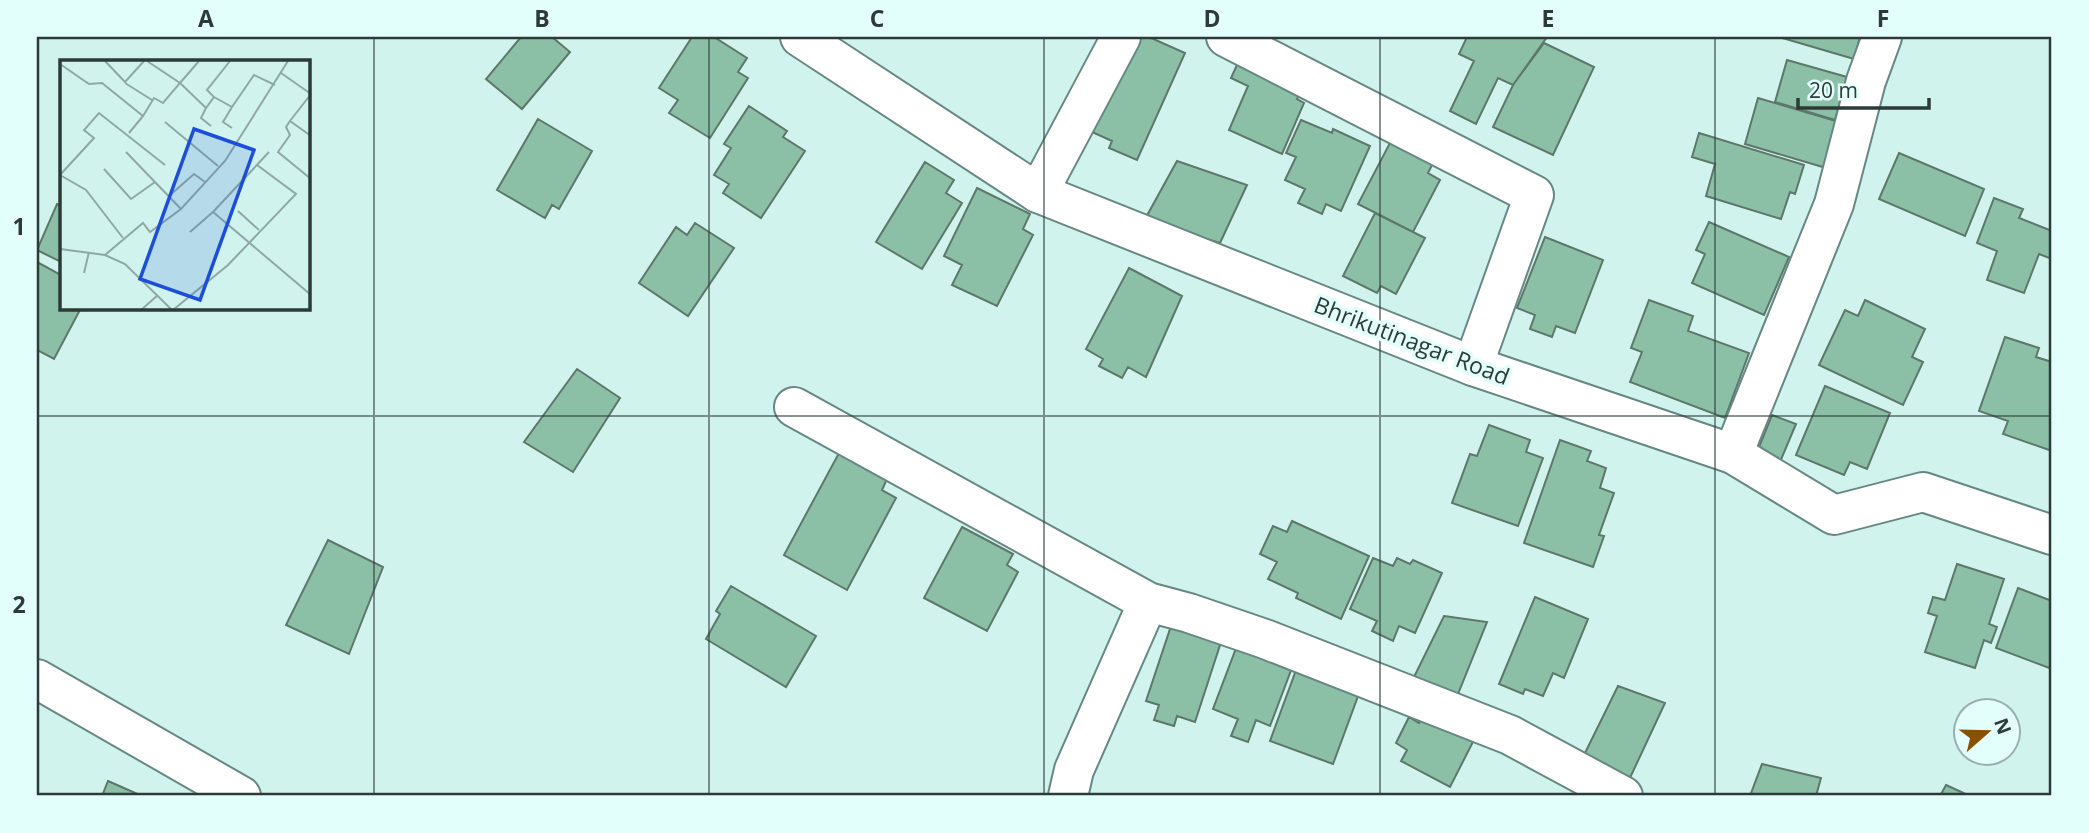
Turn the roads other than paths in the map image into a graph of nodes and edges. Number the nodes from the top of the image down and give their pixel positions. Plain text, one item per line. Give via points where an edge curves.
1 (800, 37) edge
2 (1121, 37) edge
3 (1226, 37) edge
4 (1882, 37) edge
5 (1038, 193) junction
6 (1473, 366) junction
7 (793, 407) dead end
8 (1733, 454) junction
9 (2052, 535) edge
10 (1148, 603) junction
11 (37, 679) edge
12 (241, 796) edge
13 (1068, 796) edge
14 (1623, 796) edge

1 - 5 street, Bhrikutinagar Road
2 - 5 street
3 - 6 street via 1534,195
4 - 8 street via 1834,204
5 - 6 street, Bhrikutinagar Road
6 - 8 street, Bhrikutinagar Road
7 - 10 street
8 - 9 street, Bhrikutinagar Road via 1834,515 1923,492
10 - 13 street via 1074,770
10 - 14 street via 1265,639 1510,735
11 - 12 street

